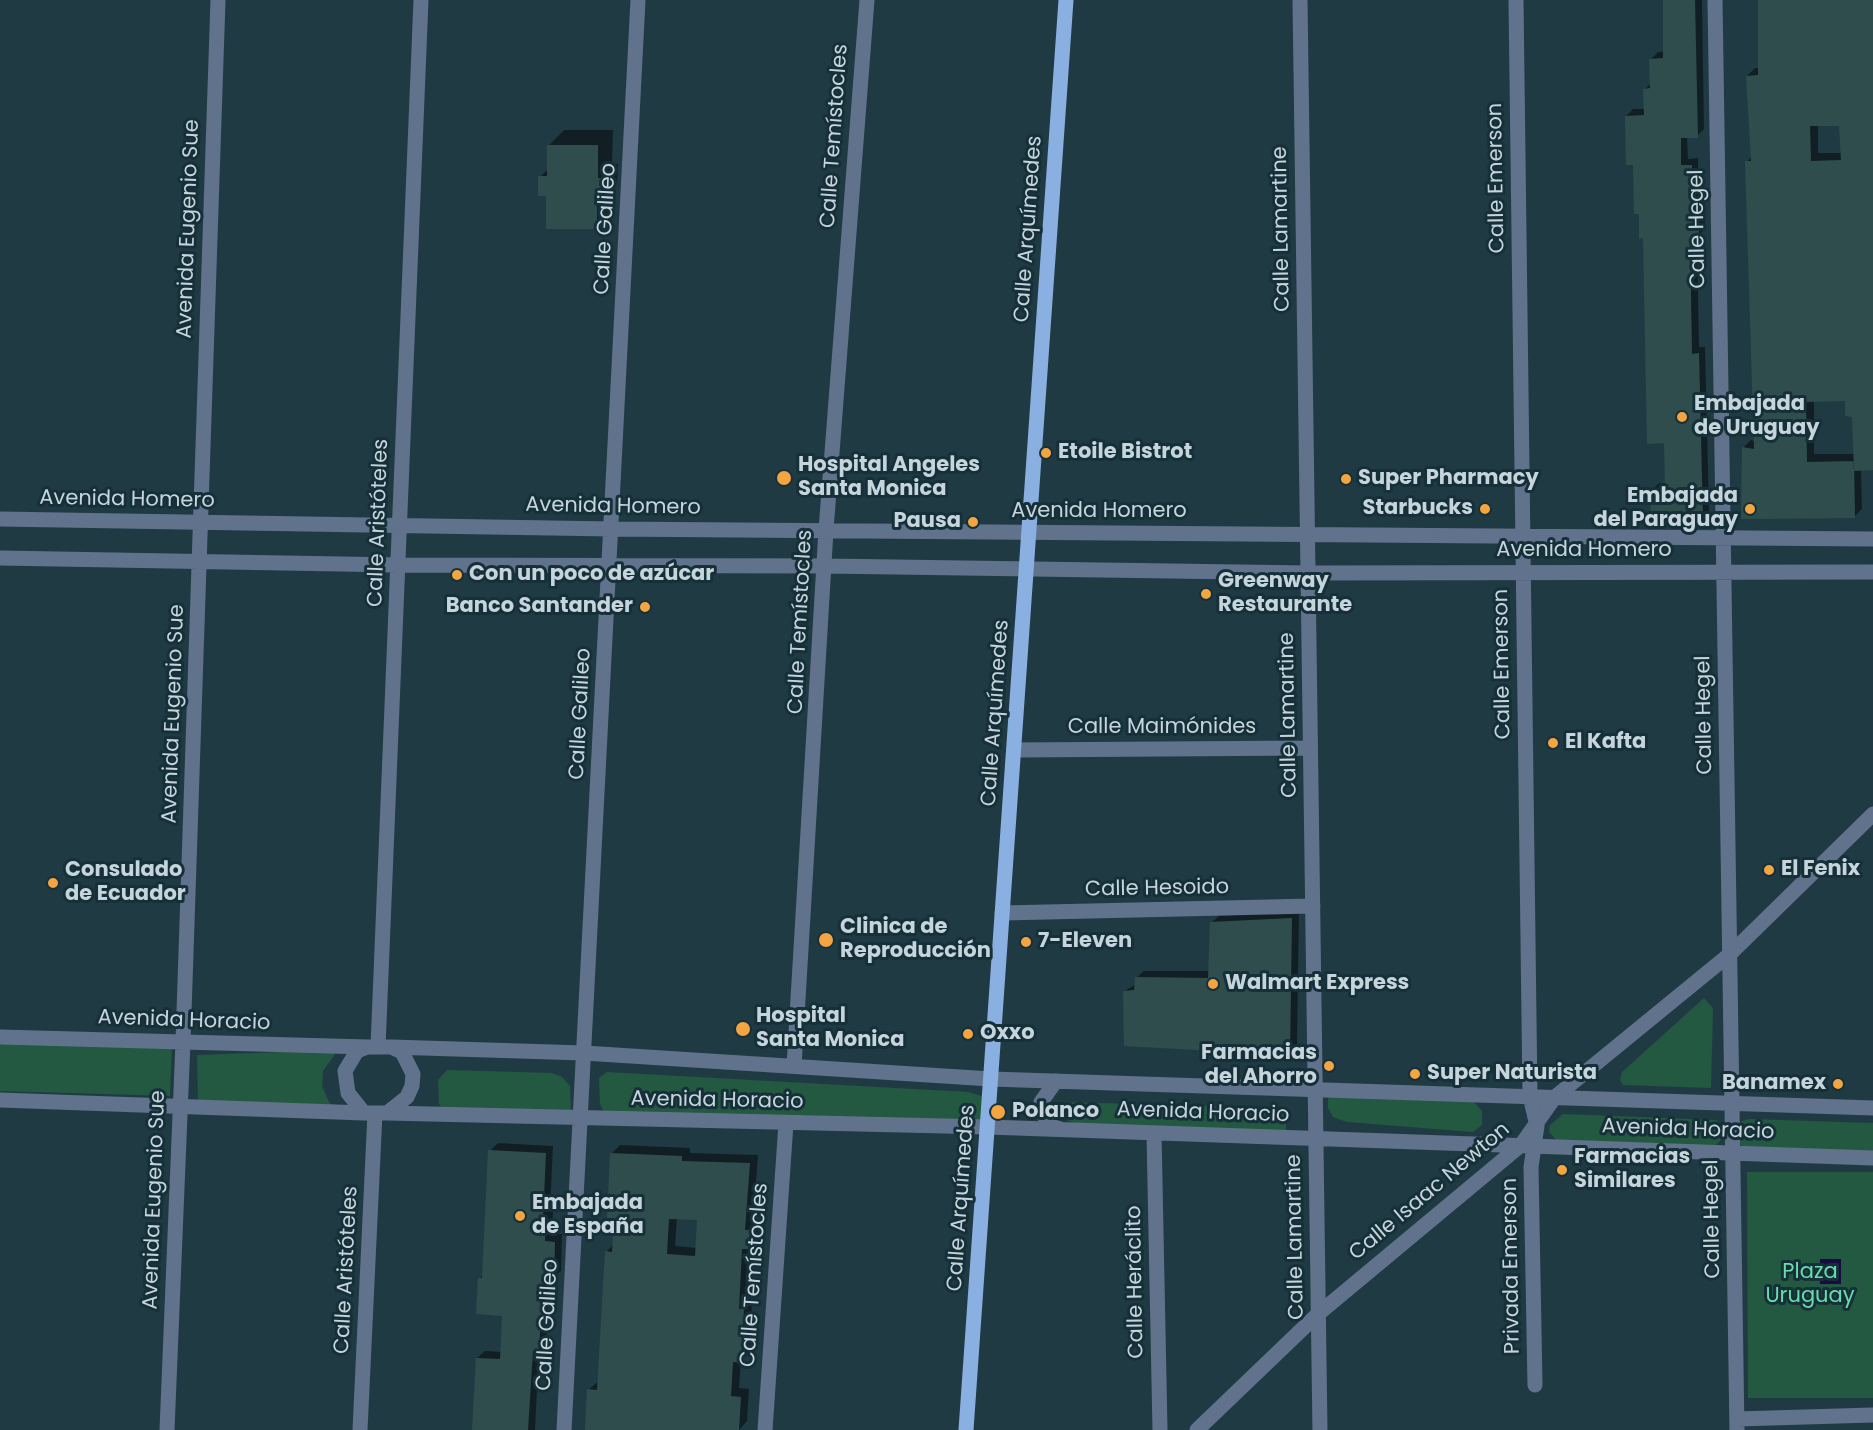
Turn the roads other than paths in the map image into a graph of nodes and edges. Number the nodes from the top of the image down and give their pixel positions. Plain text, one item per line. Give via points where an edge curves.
1 (218, 0) edge
2 (421, 0) edge
3 (638, 0) edge
4 (867, 0) edge
5 (1066, 0) edge
6 (1300, 0) edge
7 (1516, 0) edge
8 (1715, 0) edge
9 (0, 519) edge
10 (201, 522) junction
11 (400, 525) junction
12 (612, 529) junction
13 (826, 530) junction
14 (1030, 533) junction
15 (1306, 534) junction
16 (1523, 537) junction
17 (1724, 538) junction
18 (1873, 539) edge
19 (0, 558) edge
20 (200, 561) junction
21 (398, 565) junction
22 (826, 566) junction
23 (610, 567) junction
24 (1028, 569) junction
25 (1523, 572) junction
26 (1873, 572) edge
27 (1308, 573) junction
28 (1724, 573) junction
29 (1310, 748) junction
30 (1014, 750) junction
31 (1873, 814) edge
32 (1313, 906) junction
33 (1002, 913) junction
34 (1730, 954) junction
35 (0, 1037) edge
36 (183, 1042) junction
37 (379, 1047) junction
38 (584, 1053) junction
39 (794, 1066) junction
40 (991, 1079) junction
41 (1056, 1081) junction
42 (1315, 1089) junction
43 (1530, 1096) junction
44 (1555, 1097) junction
45 (0, 1100) edge
46 (1732, 1103) junction
47 (180, 1106) junction
48 (1873, 1107) edge
49 (375, 1113) junction
50 (580, 1120) junction
51 (786, 1123) junction
52 (1537, 1126) junction
53 (988, 1127) junction
54 (1061, 1130) junction
55 (1154, 1133) junction
56 (1315, 1138) junction
57 (1527, 1145) junction
58 (1733, 1153) junction
59 (1873, 1158) edge
60 (1318, 1314) junction
61 (1535, 1385) dead end
62 (1873, 1415) edge
63 (1737, 1424) edge
64 (167, 1430) edge
65 (360, 1430) edge
66 (564, 1430) edge
67 (765, 1430) edge
68 (966, 1430) edge
69 (1160, 1430) edge
70 (1197, 1430) edge
71 (1320, 1430) edge

1 - 10 street, Avenida Eugenio Sue
2 - 11 street, Calle Aristóteles
3 - 12 street, Calle Galileo
4 - 13 street, Calle Temístocles
5 - 14 main road, Calle Arquímedes
6 - 15 street, Calle Lamartine
7 - 16 street, Calle Emerson
8 - 17 street, Calle Hegel
9 - 10 street, Avenida Homero
10 - 11 street, Avenida Homero
10 - 20 street, Avenida Eugenio Sue
11 - 12 street, Avenida Homero
11 - 21 street, Calle Aristóteles
12 - 13 street, Avenida Homero
12 - 23 street, Calle Galileo
13 - 14 street, Avenida Homero
13 - 22 street, Calle Temístocles
14 - 15 street, Avenida Homero
14 - 24 main road, Calle Arquímedes
15 - 16 street, Avenida Homero
15 - 27 street, Calle Lamartine
16 - 17 street, Avenida Homero
16 - 25 street, Calle Emerson
17 - 18 street, Avenida Homero
17 - 28 street, Calle Hegel
19 - 20 street, Avenida Homero
20 - 21 street, Avenida Homero
20 - 36 street, Avenida Eugenio Sue
21 - 23 street, Avenida Homero
21 - 37 street, Calle Aristóteles
22 - 23 street, Avenida Homero
22 - 24 street, Avenida Homero
22 - 39 street, Calle Temístocles
23 - 38 street, Calle Galileo
24 - 27 street, Avenida Homero
24 - 30 main road, Calle Arquímedes
25 - 27 street, Avenida Homero
25 - 28 street, Avenida Homero
25 - 43 street, Calle Emerson
26 - 28 street, Avenida Homero
27 - 29 street, Calle Lamartine
28 - 34 street, Calle Hegel
29 - 30 street, Calle Maimónides
29 - 32 street, Calle Lamartine
30 - 33 main road, Calle Arquímedes
31 - 34 street, Calle Isaac Newton
32 - 33 street, Calle Hesoido
32 - 42 street, Calle Lamartine
33 - 40 main road, Calle Arquímedes
34 - 44 street, Calle Isaac Newton
34 - 46 street, Calle Hegel
35 - 36 street, Avenida Horacio
36 - 37 street, Avenida Horacio
36 - 47 street, Avenida Eugenio Sue
37 - 38 street, Avenida Horacio
37 - 49 street via 357,1051 350,1060 345,1082 348,1093
37 - 49 street via 402,1052 413,1074 407,1098
38 - 39 street, Avenida Horacio
38 - 50 street, Calle Galileo
39 - 40 street, Avenida Horacio
40 - 41 street, Avenida Horacio
40 - 53 main road, Calle Arquímedes
41 - 42 street, Avenida Horacio
41 - 54 street via 1041,1102 1041,1110 1050,1126
42 - 43 street, Avenida Horacio
42 - 56 street, Calle Lamartine
43 - 44 street, Avenida Horacio
43 - 52 street, Calle Emerson
44 - 46 street, Avenida Horacio
44 - 52 street, Calle Isaac Newton
45 - 47 street, Avenida Horacio
46 - 48 street, Avenida Horacio
46 - 58 street, Calle Hegel
47 - 49 street, Avenida Horacio
47 - 64 street, Avenida Eugenio Sue
49 - 50 street, Avenida Horacio
49 - 65 street, Calle Aristóteles
50 - 51 street, Avenida Horacio
50 - 66 street, Calle Galileo
51 - 53 street, Avenida Horacio
51 - 67 street, Calle Temístocles
52 - 57 street, Calle Emerson
53 - 54 street, Avenida Horacio
53 - 68 main road, Calle Arquímedes
54 - 55 street, Avenida Horacio
55 - 56 street, Avenida Horacio
55 - 69 street, Calle Heráclito
56 - 57 street, Avenida Horacio
56 - 60 street, Calle Lamartine
57 - 58 street, Avenida Horacio
57 - 60 street, Calle Isaac Newton
57 - 61 street, Privada Emerson
58 - 59 street, Avenida Horacio
58 - 63 street, Calle Hegel
60 - 70 street, Calle Isaac Newton
60 - 71 street, Calle Lamartine
62 - 63 street

